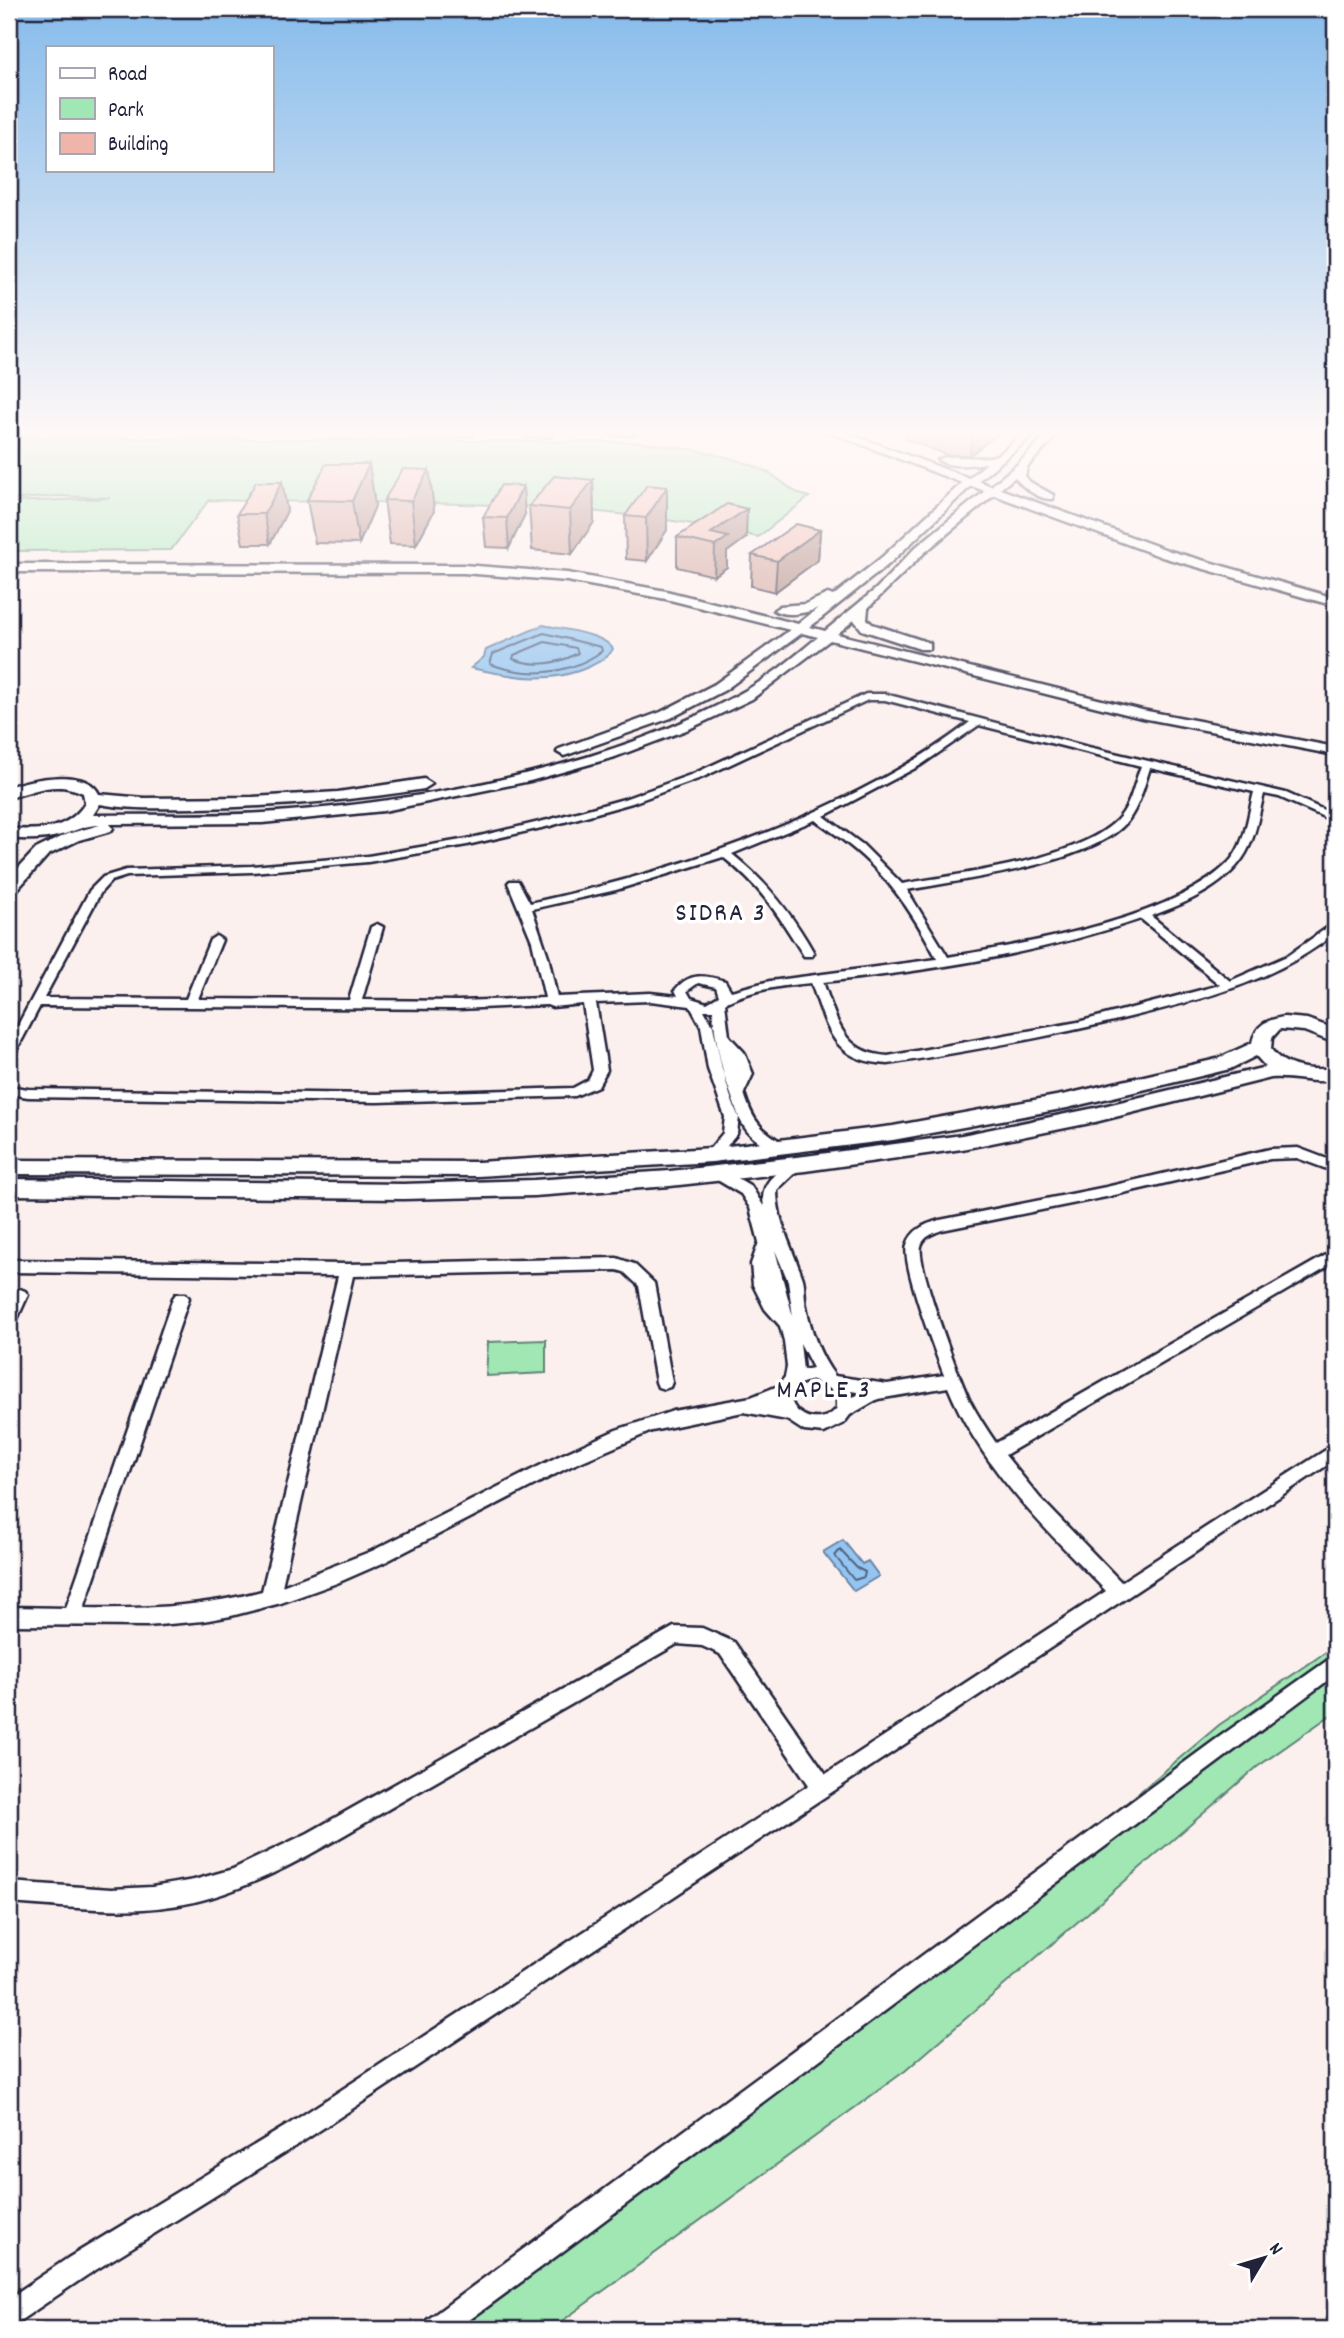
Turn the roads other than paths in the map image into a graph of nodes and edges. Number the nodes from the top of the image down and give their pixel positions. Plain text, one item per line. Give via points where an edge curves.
1 (907, 539) edge
2 (934, 539) edge
3 (1123, 539) edge
4 (1163, 539) edge
5 (9, 561) edge
6 (145, 563) junction
7 (9, 568) edge
8 (867, 576) junction
9 (849, 591) junction
10 (1335, 593) edge
11 (681, 599) junction
12 (1335, 602) edge
13 (862, 607) junction
14 (727, 610) junction
15 (780, 610) junction
16 (819, 627) junction
17 (925, 646) junction
18 (774, 649) junction
19 (898, 653) junction
20 (793, 664) junction
21 (773, 680) junction
22 (977, 722) junction
23 (1335, 742) edge
24 (1335, 751) edge
25 (1146, 765) junction
26 (1260, 790) junction
27 (9, 793) edge
28 (93, 798) junction
29 (817, 816) junction
30 (182, 818) junction
31 (1335, 819) edge
32 (80, 820) junction
33 (50, 832) junction
34 (9, 833) edge
35 (726, 854) junction
36 (9, 877) edge
37 (514, 883) dead end
38 (902, 887) junction
39 (9, 888) edge
40 (527, 907) junction
41 (1144, 916) junction
42 (377, 927) dead end
43 (1335, 927) edge
44 (216, 940) dead end
45 (808, 953) dead end
46 (944, 960) junction
47 (816, 980) junction
48 (721, 984) junction
49 (683, 986) junction
50 (1228, 986) junction
51 (758, 987) junction
52 (650, 997) junction
53 (589, 1001) junction
54 (722, 1001) junction
55 (36, 1002) junction
56 (552, 1003) junction
57 (190, 1004) junction
58 (691, 1004) junction
59 (354, 1005) junction
60 (1330, 1030) edge
61 (1261, 1046) junction
62 (9, 1053) edge
63 (1287, 1070) junction
64 (1335, 1074) edge
65 (9, 1090) edge
66 (781, 1148) junction
67 (716, 1164) junction
68 (794, 1166) junction
69 (9, 1167) edge
70 (1335, 1167) edge
71 (9, 1187) edge
72 (1335, 1255) edge
73 (9, 1266) edge
74 (347, 1270) junction
75 (20, 1296) dead end
76 (181, 1298) dead end
77 (9, 1322) edge
78 (831, 1379) junction
79 (954, 1380) junction
80 (664, 1382) dead end
81 (789, 1385) junction
82 (889, 1390) junction
83 (741, 1407) junction
84 (845, 1410) junction
85 (788, 1413) junction
86 (1335, 1451) edge
87 (994, 1453) junction
88 (1119, 1593) junction
89 (270, 1598) junction
90 (9, 1615) edge
91 (72, 1617) junction
92 (1335, 1664) edge
93 (823, 1787) junction
94 (9, 1892) edge
95 (9, 2313) edge
96 (436, 2329) edge

1 - 8 street
2 - 13 street
3 - 12 street
4 - 10 street
5 - 6 street
6 - 7 street
6 - 11 street via 490,570 592,581
6 - 15 street via 521,566 658,584
8 - 9 street
8 - 16 street via 867,583
9 - 15 street via 808,608
9 - 16 street
11 - 14 street
11 - 16 street via 710,601
13 - 16 street
13 - 17 street via 860,620 867,627
14 - 16 street
14 - 18 street via 771,629
15 - 16 street
16 - 17 street
16 - 18 street
16 - 19 street
16 - 20 street
16 - 21 street via 769,672
17 - 23 street via 1154,706
18 - 28 street via 720,687 666,715 597,742 509,768 404,788 306,799 135,803
19 - 20 street via 828,649
19 - 24 street via 1142,714
20 - 21 street
21 - 30 street via 660,735 525,778 344,811
22 - 25 street
22 - 29 street via 914,766
22 - 55 street via 885,697 866,697 674,785 509,833 321,864 116,876 96,890
25 - 26 street
25 - 38 street via 1121,823 1089,844
26 - 31 street
26 - 41 street via 1247,838 1233,865 1187,899
27 - 28 street via 33,784 68,782 82,786
28 - 32 street via 91,809
29 - 35 street
29 - 38 street via 864,849
30 - 32 street
30 - 39 street via 73,836 42,852
32 - 33 street
33 - 34 street
33 - 36 street via 24,853
35 - 40 street via 634,883
35 - 45 street via 771,893
37 - 40 street
38 - 46 street
40 - 56 street via 541,944
41 - 46 street
41 - 50 street
42 - 59 street
43 - 50 street via 1294,958
44 - 57 street
46 - 47 street
47 - 50 street via 846,1049 876,1061 1037,1035
47 - 51 street
48 - 49 street via 705,979
48 - 51 street
48 - 54 street via 725,988
49 - 52 street
49 - 58 street via 681,994
51 - 54 street
52 - 53 street
52 - 58 street
53 - 56 street
53 - 65 street via 600,1070 593,1083 575,1091 377,1098
54 - 58 street via 708,1007
54 - 66 street via 717,1016 749,1124
55 - 57 street
55 - 62 street
56 - 59 street
57 - 59 street
58 - 67 street via 707,1026 715,1069 732,1118
60 - 61 street via 1277,1024 1267,1029
61 - 63 street
61 - 66 street via 1223,1064 1067,1101
63 - 64 street via 1310,1076
63 - 68 street via 1019,1131
66 - 67 street
67 - 68 street
67 - 69 street via 478,1169
67 - 71 street via 532,1188
67 - 81 street via 752,1198 765,1244 758,1261 762,1288 787,1324 795,1354
68 - 78 street via 774,1183 770,1204 796,1281 809,1347
70 - 79 street via 1298,1153 1270,1154 921,1232 912,1255
72 - 87 street
73 - 74 street
74 - 80 street via 604,1264 629,1268 646,1283
74 - 89 street
75 - 77 street
76 - 91 street
78 - 81 street via 806,1375
78 - 82 street
78 - 84 street via 844,1392
79 - 82 street
79 - 87 street
81 - 83 street
81 - 85 street via 784,1404
82 - 84 street
83 - 85 street
83 - 89 street via 667,1420 614,1438 357,1565
84 - 85 street via 823,1425 803,1423
86 - 88 street
87 - 88 street
88 - 93 street
89 - 91 street via 150,1619
90 - 91 street
92 - 96 street
93 - 94 street via 727,1648 702,1636 674,1636 315,1840 236,1878 152,1898 111,1900
93 - 95 street via 294,2134

